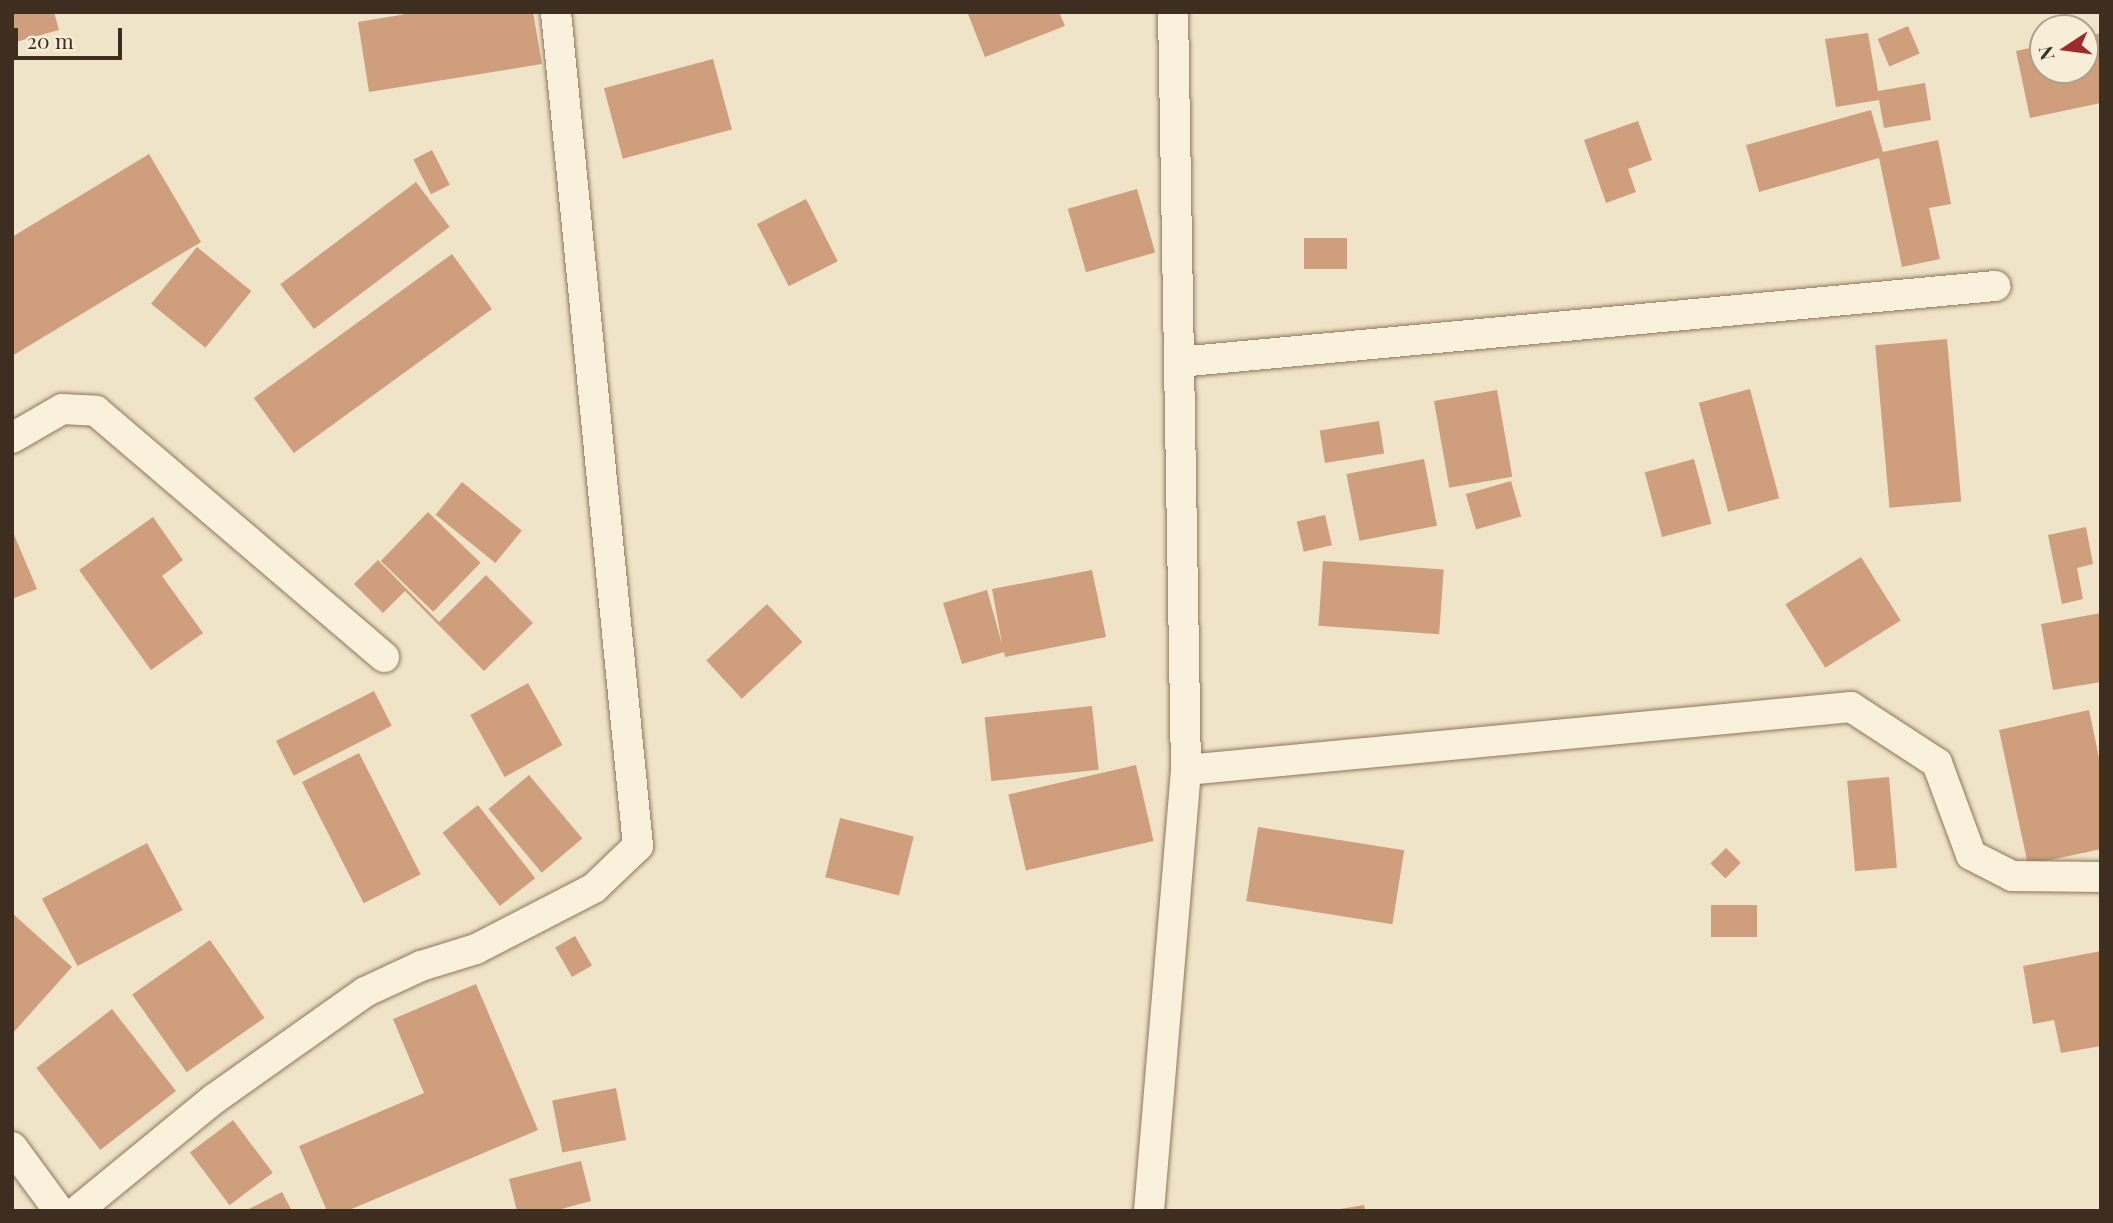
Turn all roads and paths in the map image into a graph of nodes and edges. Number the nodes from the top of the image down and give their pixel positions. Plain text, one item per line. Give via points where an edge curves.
1 (556, 12) edge
2 (1173, 12) edge
3 (1995, 286) dead end
4 (1179, 362) junction
5 (12, 438) edge
6 (384, 657) dead end
7 (1186, 770) junction
8 (2101, 877) edge
9 (12, 1147) edge
10 (59, 1211) edge
11 (77, 1211) edge
12 (1149, 1211) edge

1 - 11 street via 638,846 594,888 476,949 421,966 365,992 214,1099
2 - 4 street
3 - 4 street
4 - 7 street
5 - 6 street via 62,409 96,411
7 - 8 street via 1851,706 1937,763 1971,855 2012,876
7 - 12 street
9 - 10 street

